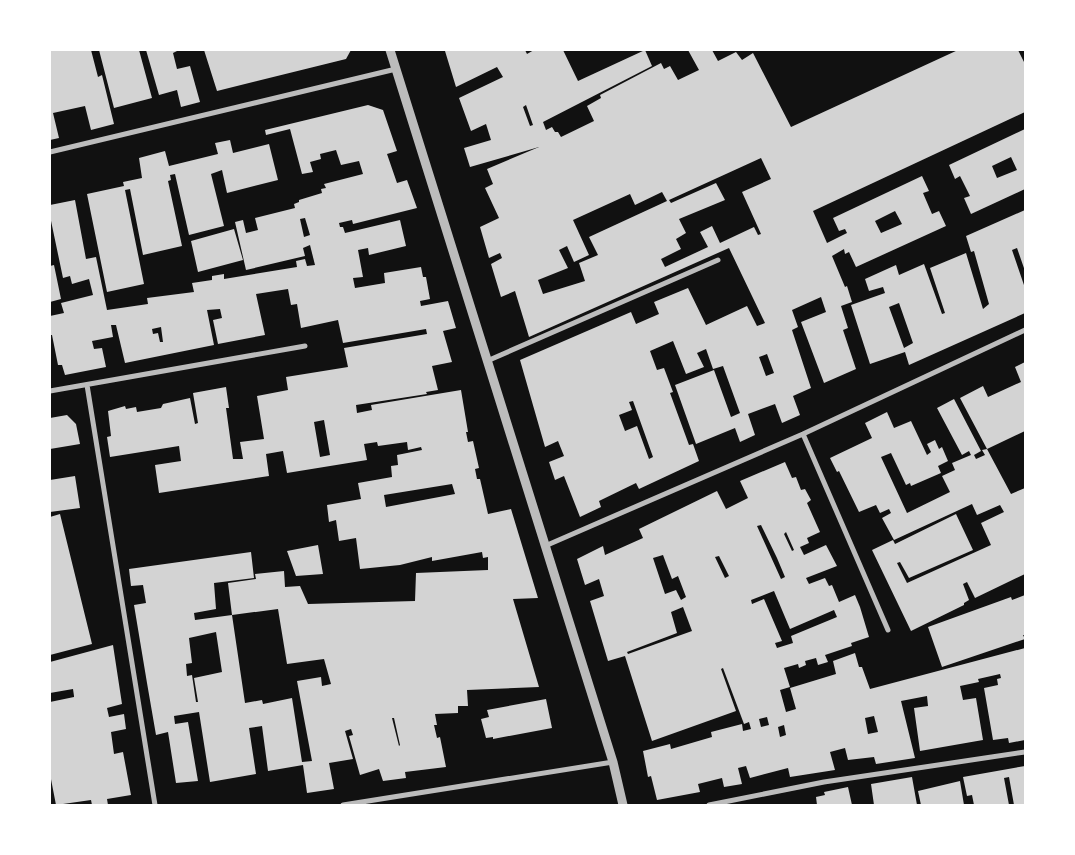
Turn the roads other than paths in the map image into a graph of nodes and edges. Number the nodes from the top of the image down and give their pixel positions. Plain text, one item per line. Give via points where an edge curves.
1 (390, 50) edge
2 (396, 69) junction
3 (50, 152) edge
4 (718, 260) dead end
5 (1025, 330) edge
6 (305, 346) dead end
7 (487, 361) junction
8 (87, 385) junction
9 (50, 392) edge
10 (803, 434) junction
11 (546, 546) junction
12 (888, 630) dead end
13 (1025, 752) edge
14 (613, 762) junction
15 (155, 805) edge
16 (343, 805) edge
17 (623, 805) edge
18 (708, 805) edge

1 - 2 street
2 - 3 street
2 - 7 street
4 - 7 street
5 - 10 street
6 - 8 street
7 - 11 street
8 - 9 street
8 - 15 street
10 - 11 street
10 - 12 street
11 - 14 street
13 - 18 street via 824,782
14 - 16 street
14 - 17 street

